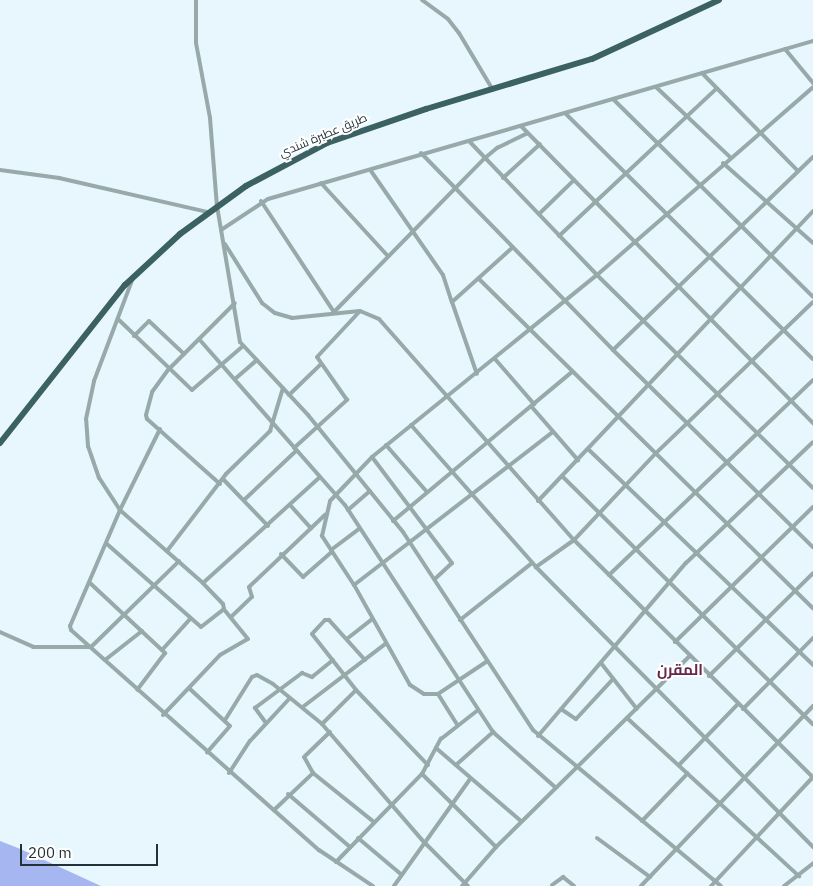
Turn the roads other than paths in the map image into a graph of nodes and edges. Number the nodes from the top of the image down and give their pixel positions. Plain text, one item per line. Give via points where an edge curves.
1 (196, 0) edge
2 (422, 0) edge
3 (719, 0) edge
4 (813, 42) edge
5 (785, 49) junction
6 (702, 73) junction
7 (813, 83) edge
8 (656, 87) junction
9 (813, 87) edge
10 (717, 88) junction
11 (493, 90) junction
12 (613, 99) junction
13 (564, 113) junction
14 (686, 116) junction
15 (521, 126) junction
16 (759, 132) junction
17 (528, 133) junction
18 (469, 141) junction
19 (656, 143) junction
20 (540, 144) junction
21 (421, 153) junction
22 (730, 157) junction
23 (813, 157) edge
24 (486, 158) junction
25 (724, 163) junction
26 (0, 170) edge
27 (371, 171) junction
28 (798, 171) junction
29 (622, 173) junction
30 (503, 178) junction
31 (574, 180) junction
32 (321, 183) junction
33 (699, 186) junction
34 (455, 189) junction
35 (766, 200) junction
36 (262, 201) junction
37 (595, 201) junction
38 (217, 206) junction
39 (813, 211) edge
40 (208, 212) junction
41 (539, 214) junction
42 (666, 216) junction
43 (740, 226) junction
44 (797, 228) junction
45 (221, 230) junction
46 (414, 233) junction
47 (559, 236) junction
48 (223, 239) junction
49 (635, 242) junction
50 (813, 243) edge
51 (512, 248) junction
52 (388, 256) junction
53 (710, 256) junction
54 (771, 256) junction
55 (597, 275) junction
56 (134, 277) junction
57 (479, 279) junction
58 (679, 286) junction
59 (741, 287) junction
60 (813, 297) edge
61 (564, 299) junction
62 (452, 302) junction
63 (813, 302) edge
64 (236, 303) junction
65 (360, 311) junction
66 (335, 313) junction
67 (712, 319) junction
68 (118, 320) junction
69 (643, 320) junction
70 (529, 330) junction
71 (785, 330) junction
72 (134, 336) junction
73 (199, 339) junction
74 (243, 346) junction
75 (613, 350) junction
76 (184, 354) junction
77 (678, 354) junction
78 (495, 359) junction
79 (813, 360) edge
80 (256, 361) junction
81 (752, 361) junction
82 (221, 364) junction
83 (320, 365) junction
84 (169, 369) junction
85 (572, 372) junction
86 (477, 374) junction
87 (235, 379) junction
88 (813, 380) edge
89 (649, 384) junction
90 (283, 388) junction
91 (719, 393) junction
92 (289, 395) junction
93 (450, 396) junction
94 (792, 401) junction
95 (532, 405) junction
96 (619, 416) junction
97 (813, 423) edge
98 (687, 424) junction
99 (274, 425) junction
100 (411, 425) junction
101 (318, 427) junction
102 (160, 430) junction
103 (553, 432) junction
104 (758, 433) junction
105 (489, 442) junction
106 (813, 442) edge
107 (0, 443) edge
108 (386, 445) junction
109 (295, 449) junction
110 (588, 449) junction
111 (656, 453) junction
112 (372, 457) junction
113 (578, 460) junction
114 (726, 462) junction
115 (789, 464) junction
116 (508, 466) junction
117 (355, 473) junction
118 (451, 473) junction
119 (562, 476) junction
120 (223, 478) junction
121 (319, 478) junction
122 (220, 484) junction
123 (625, 484) junction
124 (813, 488) edge
125 (370, 491) junction
126 (427, 492) junction
127 (695, 492) junction
128 (335, 493) junction
129 (758, 495) junction
130 (470, 496) junction
131 (244, 500) junction
132 (538, 500) junction
133 (291, 506) junction
134 (410, 506) junction
135 (813, 507) edge
136 (120, 510) junction
137 (348, 510) junction
138 (599, 512) junction
139 (326, 514) junction
140 (394, 521) junction
141 (664, 521) junction
142 (728, 523) junction
143 (268, 526) junction
144 (793, 527) junction
145 (311, 528) junction
146 (360, 528) junction
147 (429, 528) junction
148 (574, 540) junction
149 (410, 543) junction
150 (107, 544) junction
151 (813, 547) edge
152 (635, 548) junction
153 (167, 551) junction
154 (332, 551) junction
155 (696, 552) junction
156 (281, 554) junction
157 (763, 557) junction
158 (179, 562) junction
159 (384, 563) junction
160 (532, 563) junction
161 (536, 567) junction
162 (813, 573) edge
163 (609, 575) junction
164 (436, 578) junction
165 (669, 581) junction
166 (90, 583) junction
167 (203, 583) junction
168 (354, 585) junction
169 (156, 587) junction
170 (732, 587) junction
171 (795, 591) junction
172 (813, 608) edge
173 (224, 609) junction
174 (645, 610) junction
175 (704, 615) junction
176 (126, 616) junction
177 (231, 617) junction
178 (191, 618) junction
179 (372, 620) junction
180 (460, 620) junction
181 (766, 620) junction
182 (142, 631) junction
183 (0, 632) edge
184 (348, 638) junction
185 (813, 638) edge
186 (675, 642) junction
187 (385, 644) junction
188 (615, 646) junction
189 (91, 647) junction
190 (737, 649) junction
191 (162, 650) junction
192 (799, 652) junction
193 (690, 656) junction
194 (105, 660) junction
195 (333, 660) junction
196 (365, 660) junction
197 (486, 662) junction
198 (600, 663) junction
199 (813, 665) edge
200 (345, 676) junction
201 (709, 676) junction
202 (613, 679) junction
203 (461, 680) junction
204 (770, 682) junction
205 (190, 689) junction
206 (280, 689) junction
207 (657, 689) junction
208 (137, 690) junction
209 (356, 690) junction
210 (438, 694) junction
211 (289, 699) junction
212 (738, 704) junction
213 (304, 706) junction
214 (813, 706) edge
215 (561, 709) junction
216 (637, 709) junction
217 (743, 709) junction
218 (478, 710) junction
219 (164, 715) junction
220 (804, 715) junction
221 (628, 718) junction
222 (225, 720) junction
223 (266, 723) junction
224 (322, 724) junction
225 (813, 724) edge
226 (457, 725) junction
227 (330, 732) junction
228 (493, 732) junction
229 (538, 736) junction
230 (706, 738) junction
231 (777, 743) junction
232 (436, 748) junction
233 (207, 752) junction
234 (428, 765) junction
235 (456, 765) junction
236 (679, 765) junction
237 (577, 768) junction
238 (229, 773) junction
239 (313, 773) junction
240 (688, 773) junction
241 (422, 774) junction
242 (744, 776) junction
243 (813, 777) edge
244 (470, 779) junction
245 (556, 788) junction
246 (288, 794) junction
247 (720, 802) junction
248 (452, 804) junction
249 (394, 806) junction
250 (274, 810) junction
251 (780, 811) junction
252 (521, 821) junction
253 (642, 821) junction
254 (374, 822) junction
255 (756, 835) junction
256 (358, 838) junction
257 (597, 838) dead end
258 (424, 842) junction
259 (496, 846) junction
260 (350, 847) junction
261 (813, 847) edge
262 (678, 850) junction
263 (336, 862) junction
264 (813, 863) edge
265 (402, 875) junction
266 (799, 876) junction
267 (650, 877) junction
268 (715, 882) junction
269 (465, 885) edge
270 (552, 885) dead end
271 (373, 886) edge
272 (394, 886) edge
273 (574, 886) edge
274 (642, 886) edge
275 (710, 886) edge
276 (720, 886) edge
277 (784, 886) edge

1 - 38 street via 196,43 210,118
2 - 11 street via 448,19
3 - 11 highway, طريق عطبرة شندي via 592,59
4 - 5 street
5 - 6 street
5 - 7 street
6 - 8 street
6 - 10 street
8 - 12 street
8 - 14 street
9 - 16 street
10 - 14 street
10 - 16 street
11 - 38 highway, طريق عطبرة شندي via 327,143 279,166
12 - 13 street
12 - 19 street
13 - 15 street
13 - 29 street
14 - 19 street
14 - 22 street
15 - 17 street
15 - 18 street
16 - 22 street
16 - 28 street
17 - 20 street
17 - 24 street via 497,148
18 - 21 street
18 - 24 street
19 - 29 street
19 - 33 street
20 - 30 street
20 - 31 street
21 - 27 street
21 - 34 street
22 - 25 street
23 - 28 street
24 - 30 street
24 - 34 street
25 - 33 street
25 - 35 street
26 - 40 street via 60,178
27 - 32 street
27 - 46 street
28 - 35 street
29 - 37 street
29 - 42 street
30 - 41 street
31 - 37 street
31 - 41 street
32 - 36 street
32 - 52 street
33 - 42 street
33 - 43 street
34 - 46 street
34 - 51 street
35 - 43 street
35 - 44 street
36 - 45 street
36 - 66 street
37 - 47 street
37 - 49 street
38 - 40 highway, طريق عطبرة شندي
38 - 45 street
39 - 44 street
40 - 56 highway, طريق عطبرة شندي
41 - 47 street
42 - 49 street
42 - 53 street
43 - 53 street
43 - 54 street
44 - 50 street
44 - 54 street
45 - 48 street
46 - 52 street
46 - 62 street via 443,275
47 - 55 street
48 - 64 street
48 - 66 street via 262,303 275,313 292,318
49 - 55 street
49 - 58 street
51 - 57 street
51 - 61 street
52 - 66 street
53 - 58 street
53 - 59 street
54 - 59 street
54 - 60 street
55 - 61 street
55 - 69 street
56 - 68 street
56 - 107 highway, طريق عطبرة شندي via 90,326
57 - 62 street
57 - 70 street
58 - 67 street
58 - 69 street
59 - 67 street
59 - 71 street
61 - 70 street
61 - 75 street
62 - 86 street
63 - 71 street
64 - 73 street
64 - 74 street
65 - 66 street
65 - 83 street via 317,357
65 - 93 street via 379,319
67 - 77 street
67 - 81 street
68 - 72 street
68 - 136 street via 94,381 86,419 88,446 99,478
69 - 75 street
69 - 77 street
70 - 78 street
70 - 85 street
71 - 79 street
71 - 81 street
72 - 76 street via 149,321
72 - 84 street
73 - 76 street
73 - 82 street
74 - 80 street
74 - 82 street
75 - 89 street
76 - 84 street
77 - 89 street
77 - 91 street
78 - 86 street
78 - 95 street
80 - 87 street
80 - 90 street
81 - 91 street
81 - 94 street
82 - 84 street via 192,390
82 - 87 street
83 - 92 street
83 - 101 street via 347,400
84 - 102 street via 152,392 146,410 147,419
85 - 95 street
85 - 96 street
86 - 93 street
87 - 99 street
88 - 94 street
89 - 96 street
89 - 98 street
90 - 92 street
90 - 99 street
91 - 98 street
91 - 104 street
92 - 101 street
93 - 100 street
93 - 105 street
94 - 97 street
94 - 104 street
95 - 103 street
95 - 105 street
96 - 110 street
96 - 111 street
98 - 111 street
98 - 114 street
99 - 109 street
99 - 120 street
100 - 108 street
100 - 118 street
101 - 109 street
101 - 117 street
102 - 122 street
102 - 136 street
103 - 113 street
103 - 116 street
104 - 114 street
104 - 115 street
105 - 116 street
105 - 118 street
106 - 115 street
108 - 112 street
108 - 126 street
109 - 121 street
109 - 131 street
110 - 113 street
110 - 123 street
111 - 123 street
111 - 127 street
112 - 117 street
112 - 134 street
113 - 119 street
114 - 127 street
114 - 129 street
115 - 124 street
115 - 129 street
116 - 130 street
116 - 132 street
117 - 125 street
117 - 128 street
118 - 126 street
118 - 130 street
119 - 132 street
119 - 138 street
120 - 122 street
120 - 131 street
121 - 128 street
121 - 133 street
122 - 153 street
123 - 138 street
123 - 141 street
125 - 137 street
125 - 140 street
126 - 134 street
127 - 141 street
127 - 142 street
128 - 137 street
128 - 139 street
129 - 142 street
129 - 144 street
130 - 147 street
130 - 160 street
131 - 143 street
132 - 148 street
133 - 143 street
133 - 145 street
134 - 140 street
134 - 147 street
135 - 144 street
136 - 150 street
136 - 153 street
137 - 146 street
138 - 148 street
138 - 152 street
139 - 145 street
139 - 154 street via 321,531
140 - 149 street
141 - 152 street
141 - 155 street
142 - 155 street
142 - 157 street
143 - 167 street
144 - 151 street
144 - 157 street
145 - 156 street
146 - 154 street
146 - 159 street
147 - 149 street
147 - 164 street via 452,562
148 - 161 street
148 - 163 street
149 - 159 street
149 - 164 street
150 - 166 street
150 - 169 street
152 - 163 street
152 - 165 street
153 - 158 street
154 - 156 street via 303,577
154 - 168 street
155 - 165 street
155 - 170 street
156 - 177 street via 249,587 252,597
157 - 170 street
157 - 171 street
158 - 167 street
158 - 169 street
159 - 168 street
159 - 203 street
160 - 161 street
160 - 180 street
161 - 188 street
162 - 171 street
163 - 174 street
164 - 180 street
165 - 174 street
165 - 175 street
166 - 176 street
166 - 189 street via 70,626
167 - 173 street
168 - 179 street
169 - 176 street
169 - 178 street
170 - 175 street
170 - 181 street
171 - 172 street
171 - 181 street
173 - 177 street
173 - 178 street via 203,627
174 - 186 street
174 - 188 street
175 - 186 street
175 - 190 street
176 - 182 street
176 - 189 street
177 - 205 street via 248,639 220,655
178 - 191 street
179 - 184 street
179 - 187 street
180 - 197 street
181 - 190 street
181 - 192 street
182 - 191 street
182 - 194 street
183 - 189 street via 33,647
184 - 195 street via 327,619 312,634
184 - 196 street
185 - 192 street
186 - 193 street
187 - 196 street
187 - 210 street via 410,685 424,694
188 - 198 street
188 - 207 street
189 - 194 street
190 - 201 street
190 - 204 street
191 - 208 street via 165,656
192 - 199 street
192 - 204 street
193 - 201 street
193 - 207 street
194 - 208 street
195 - 200 street
195 - 206 street via 312,677 302,672
196 - 200 street
197 - 203 street
197 - 229 street
198 - 202 street
198 - 215 street
200 - 209 street
200 - 213 street
201 - 212 street
202 - 215 street via 576,719
202 - 216 street
203 - 210 street
203 - 218 street
204 - 217 street
204 - 220 street
205 - 219 street
205 - 222 street
206 - 211 street
206 - 222 street via 255,675 246,682
206 - 223 street via 255,710
207 - 216 street
207 - 230 street
208 - 219 street
209 - 224 street
209 - 234 street
210 - 226 street
211 - 213 street
211 - 223 street
212 - 217 street
212 - 230 street
213 - 224 street
214 - 220 street
215 - 229 street
216 - 221 street
217 - 231 street
218 - 226 street
218 - 228 street
219 - 233 street
220 - 225 street
220 - 231 street
221 - 236 street
221 - 237 street
222 - 233 street via 229,728
223 - 238 street
224 - 227 street
226 - 232 street
227 - 239 street via 304,757
227 - 249 street
228 - 235 street
228 - 245 street
229 - 237 street
230 - 236 street
230 - 242 street
231 - 242 street
231 - 243 street
232 - 234 street
232 - 235 street
233 - 238 street
234 - 241 street
235 - 244 street
236 - 240 street
237 - 245 street
237 - 253 street
238 - 250 street
239 - 246 street
239 - 254 street
240 - 247 street
240 - 253 street
241 - 248 street
241 - 249 street
242 - 247 street
242 - 251 street
243 - 251 street
244 - 248 street
244 - 252 street
245 - 252 street
246 - 250 street
246 - 260 street
247 - 255 street
247 - 262 street
248 - 258 street
248 - 259 street
249 - 254 street
249 - 258 street
250 - 263 street
251 - 255 street
251 - 261 street
252 - 259 street
253 - 262 street
254 - 256 street
255 - 266 street
255 - 268 street
256 - 260 street
256 - 265 street
257 - 267 street
258 - 265 street
258 - 269 street
259 - 269 street
260 - 263 street
262 - 267 street
262 - 268 street
263 - 271 street
264 - 266 street
265 - 272 street
266 - 277 street
267 - 274 street
268 - 275 street
268 - 276 street
270 - 273 street via 564,876

